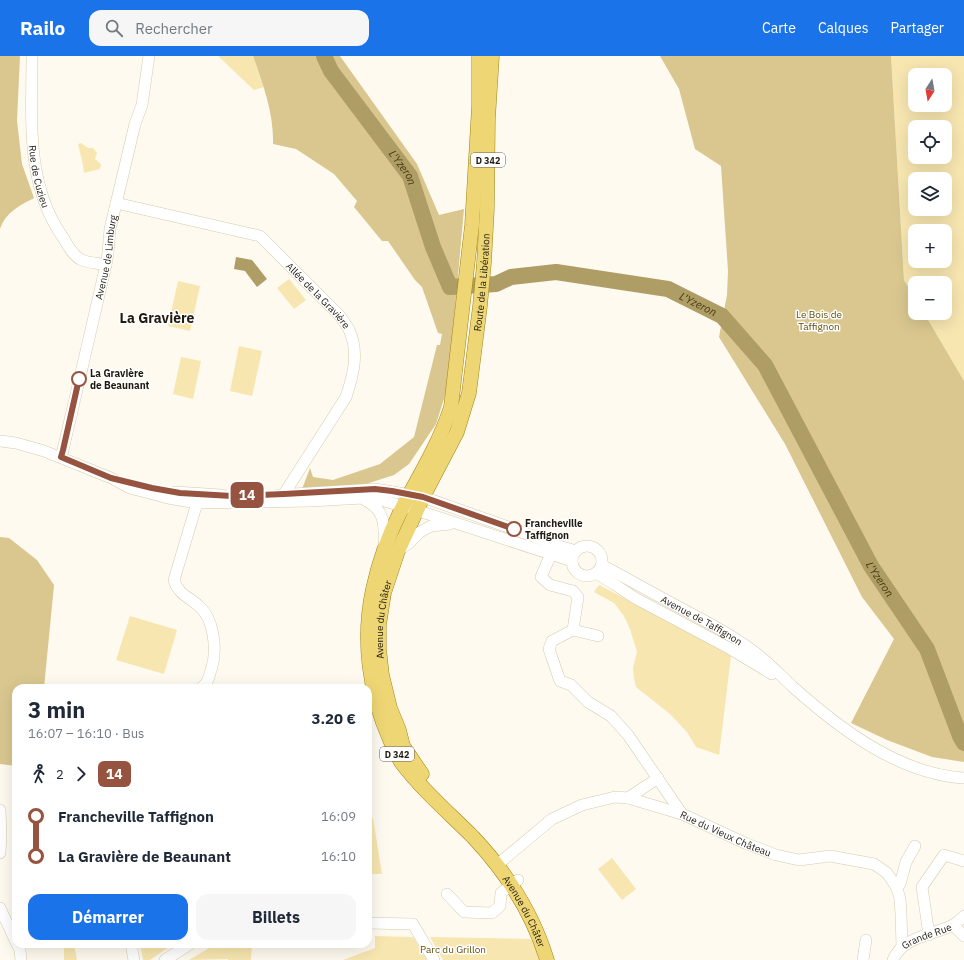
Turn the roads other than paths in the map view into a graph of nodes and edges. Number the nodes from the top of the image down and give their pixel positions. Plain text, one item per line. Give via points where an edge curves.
1 (32, 56) edge
2 (149, 56) edge
3 (479, 56) edge
4 (492, 56) edge
5 (116, 202) junction
6 (106, 265) junction
7 (0, 440) edge
8 (61, 457) junction
9 (111, 478) junction
10 (284, 494) junction
11 (232, 496) junction
12 (362, 498) junction
13 (250, 501) junction
14 (413, 502) junction
15 (197, 503) junction
16 (455, 523) junction
17 (391, 550) junction
18 (576, 551) junction
19 (552, 554) junction
20 (572, 561) junction
21 (599, 569) junction
22 (572, 630) junction
23 (598, 636) dead end
24 (205, 684) edge
25 (658, 778) junction
26 (964, 778) edge
27 (628, 798) junction
28 (0, 810) edge
29 (682, 814) junction
30 (915, 846) dead end
31 (0, 854) edge
32 (964, 861) edge
33 (501, 863) junction
34 (515, 882) junction
35 (897, 888) junction
36 (447, 894) dead end
37 (0, 908) edge
38 (964, 916) edge
39 (372, 923) edge
40 (953, 925) junction
41 (12, 934) edge
42 (929, 934) junction
43 (964, 936) edge
44 (866, 940) dead end
45 (902, 946) junction
46 (19, 948) edge
47 (132, 948) edge
48 (184, 948) edge
49 (22, 960) edge
50 (134, 960) edge
51 (165, 960) edge
52 (434, 960) edge
53 (547, 960) edge
54 (556, 960) edge
55 (863, 960) edge
56 (893, 960) edge

1 - 6 street, Rue de Cuzieu via 32,143 42,199 59,234 72,252 81,260
2 - 5 street, Avenue de Limburg via 142,105
3 - 14 main road, Route de la Libération / D 342 via 477,137 468,262 451,407 445,427 421,475
4 - 14 main road, Route de la Libération / D 342 via 484,263 469,393 457,432
5 - 6 street, Avenue de Limburg
5 - 10 street, Allée de la Gravière via 260,236 340,316 350,331 354,362 346,397
6 - 8 street, Avenue de Limburg
7 - 8 street
8 - 9 street
9 - 11 street via 180,493
9 - 15 street via 130,488
10 - 11 street
10 - 13 street
10 - 14 street via 375,489
11 - 15 street
12 - 13 street
12 - 14 street
12 - 17 street via 376,507 380,513
13 - 15 street
14 - 16 street
14 - 17 main road, Avenue du Châter / D 342
14 - 18 street via 514,529
15 - 24 street via 174,580 176,587 201,608 213,632 214,659
16 - 17 street via 431,526 420,532 410,543
16 - 19 street
17 - 33 main road, Avenue du Châter / D 342 via 373,588 368,625 369,668 384,725 399,748 400,760 412,775
18 - 20 street
18 - 21 street via 584,547 593,547 601,556
19 - 20 street
19 - 22 street via 541,577 550,585 573,591 578,597
20 - 21 street via 578,574 587,576
21 - 26 street, Avenue de Taffignon via 614,584 635,598 730,648 793,687 839,725 874,748 907,765 954,778
22 - 23 street
22 - 25 street via 552,641 549,649 560,681 571,685 588,702 610,716 628,735
25 - 27 street
25 - 29 street
27 - 29 street, Rue du Vieux Château
27 - 33 street, Rue du Vieux Château via 616,797 582,805 552,819
28 - 31 street
29 - 35 street, Rue du Vieux Château via 776,855 799,860 830,856 874,864 887,872
30 - 35 street
32 - 42 street via 944,855 922,887
33 - 34 main road, Avenue du Châter / D 342
34 - 36 street via 501,893 500,906 492,913 464,912
34 - 53 main road, Avenue du Châter / D 342
34 - 54 main road, Avenue du Châter / D 342 via 534,909
35 - 45 street, Rue du Vieux Château via 900,899
37 - 41 street
38 - 40 street, Grande Rue
39 - 52 street via 413,924
40 - 42 street, Grande Rue
40 - 43 street
42 - 45 street, Grande Rue
44 - 55 street
45 - 56 street, Grande Rue
46 - 49 street
47 - 50 street
48 - 51 street

